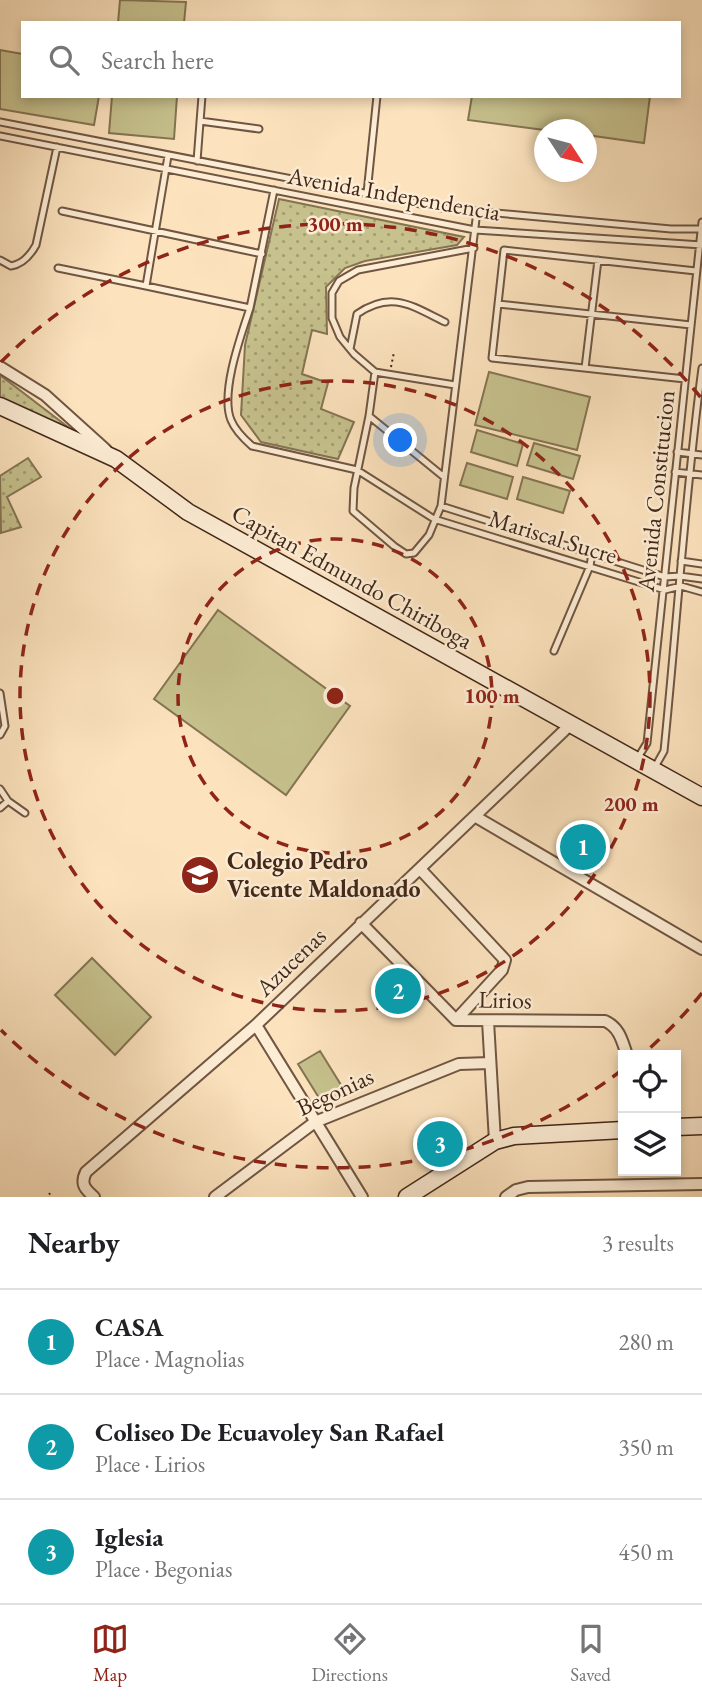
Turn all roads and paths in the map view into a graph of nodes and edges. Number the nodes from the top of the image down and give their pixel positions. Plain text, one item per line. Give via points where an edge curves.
1 (202, 98) edge
2 (377, 98) edge
3 (200, 121) junction
4 (0, 122) edge
5 (259, 129) dead end
6 (0, 136) edge
7 (57, 147) junction
8 (168, 156) junction
9 (197, 161) junction
10 (166, 170) junction
11 (274, 190) junction
12 (367, 193) junction
13 (62, 211) dead end
14 (477, 211) junction
15 (702, 222) edge
16 (702, 229) edge
17 (156, 230) junction
18 (475, 230) junction
19 (700, 245) edge
20 (474, 248) junction
21 (262, 254) junction
22 (0, 260) edge
23 (598, 260) junction
24 (58, 268) dead end
25 (696, 271) junction
26 (146, 286) junction
27 (498, 304) junction
28 (250, 308) junction
29 (592, 314) junction
30 (445, 323) dead end
31 (691, 325) junction
32 (350, 349) junction
33 (394, 352) dead end
34 (0, 367) edge
35 (585, 368) junction
36 (702, 368) edge
37 (374, 372) junction
38 (390, 375) junction
39 (685, 379) junction
40 (455, 386) junction
41 (0, 406) edge
42 (369, 416) junction
43 (677, 452) junction
44 (691, 453) junction
45 (702, 455) edge
46 (116, 459) junction
47 (358, 470) junction
48 (675, 472) junction
49 (689, 474) junction
50 (702, 475) edge
51 (444, 477) junction
52 (441, 506) junction
53 (434, 519) junction
54 (592, 553) junction
55 (681, 561) junction
56 (702, 564) edge
57 (590, 565) junction
58 (680, 576) junction
59 (665, 577) junction
60 (702, 579) edge
61 (681, 586) junction
62 (664, 590) junction
63 (702, 592) edge
64 (554, 651) dead end
65 (0, 694) edge
66 (570, 725) junction
67 (0, 735) edge
68 (636, 761) junction
69 (653, 770) junction
70 (0, 789) edge
71 (702, 797) edge
72 (8, 801) junction
73 (0, 808) edge
74 (25, 813) dead end
75 (476, 817) junction
76 (421, 870) junction
77 (361, 923) junction
78 (702, 950) edge
79 (456, 1020) junction
80 (488, 1021) junction
81 (256, 1025) junction
82 (625, 1050) edge
83 (490, 1063) junction
84 (315, 1122) junction
85 (702, 1126) edge
86 (681, 1127) edge
87 (618, 1130) edge
88 (495, 1141) junction
89 (698, 1184) edge
90 (615, 1185) junction
91 (48, 1193) dead end
92 (514, 1195) edge
93 (52, 1197) edge
94 (94, 1197) edge
95 (215, 1197) edge
96 (362, 1197) edge
97 (407, 1197) edge
98 (619, 1197) edge
99 (701, 1197) edge

1 - 3 lane
2 - 12 lane
3 - 5 lane
3 - 9 lane
4 - 8 lane, Avenida Independencia
6 - 7 lane, Avenida Independencia
7 - 10 lane, Avenida Independencia
7 - 22 lane via 31,255 11,266
8 - 9 lane, Avenida Independencia
8 - 10 lane
9 - 12 lane, Avenida Independencia
10 - 11 lane, Avenida Independencia
10 - 17 lane
11 - 18 lane, Avenida Independencia
11 - 21 lane
12 - 14 lane, Avenida Independencia
13 - 17 lane
14 - 16 lane, Avenida Independencia
14 - 18 lane
15 - 16 lane, Avenida Constitucion
16 - 19 lane, Avenida Constitucion
17 - 21 lane
17 - 26 lane
18 - 19 lane, Avenida Independencia
18 - 20 lane
19 - 25 lane, Avenida Constitucion
20 - 32 lane via 358,270 339,281 332,293 332,318
20 - 40 lane
21 - 28 lane
23 - 25 lane
23 - 27 lane via 504,250
23 - 29 lane
24 - 26 lane
25 - 31 lane, Avenida Constitucion
26 - 28 lane
27 - 29 lane
27 - 35 lane via 492,358
28 - 47 lane via 234,357 228,403 241,436 252,446
29 - 31 lane
29 - 35 lane
30 - 32 lane via 404,301 368,306 357,314
31 - 39 lane, Avenida Constitucion
32 - 37 lane
33 - 38 path
34 - 46 street, Capitan Edmundo Chiriboga via 45,395
35 - 39 lane
36 - 44 lane, Avenida Constitucion
37 - 38 lane
37 - 42 lane
38 - 40 lane
39 - 43 lane, Avenida Constitucion
40 - 51 lane
41 - 46 street
42 - 47 lane
42 - 51 lane
43 - 44 lane
43 - 48 lane, Avenida Constitucion
44 - 45 lane
44 - 49 lane, Avenida Constitucion
46 - 66 street, Capitan Edmundo Chiriboga via 188,512
47 - 53 lane, Mariscal Sucre
47 - 53 lane via 353,511 394,547 414,554 429,535
48 - 49 lane
48 - 59 lane, Avenida Constitucion
49 - 50 lane
49 - 55 lane, Avenida Constitucion
51 - 52 lane
52 - 53 lane
52 - 54 lane, Mariscal Sucre
53 - 57 lane, Mariscal Sucre
54 - 57 lane
54 - 59 lane, Mariscal Sucre
55 - 56 lane
55 - 58 lane, Avenida Constitucion
57 - 62 lane, Mariscal Sucre
57 - 64 lane
58 - 59 lane, Mariscal Sucre
58 - 60 lane, Mariscal Sucre
58 - 61 lane, Avenida Constitucion
59 - 62 lane, Avenida Constitucion
61 - 62 lane
61 - 63 lane
61 - 69 lane, Avenida Constitucion via 664,751
62 - 68 lane, Avenida Constitucion via 647,743
65 - 67 lane via 5,726
66 - 68 street, Capitan Edmundo Chiriboga
66 - 75 street, Azucenas
68 - 69 street, Capitan Edmundo Chiriboga
69 - 71 street, Capitan Edmundo Chiriboga
70 - 72 lane
72 - 73 lane
72 - 74 lane
75 - 76 street, Azucenas
75 - 78 street
76 - 77 street, Azucenas
76 - 79 street via 505,960 502,971
77 - 79 street, Lirios
77 - 81 street, Azucenas
79 - 80 street, Lirios
80 - 82 street, Lirios via 605,1021 614,1025
80 - 83 street
81 - 84 street
81 - 94 street, Azucenas via 86,1172 82,1180
83 - 84 street, Begonias via 459,1064
83 - 88 street
84 - 95 street, Begonias
84 - 96 street
85 - 86 street
87 - 88 street
88 - 97 street
89 - 90 street
89 - 99 street
90 - 92 street via 528,1187
90 - 98 street
91 - 93 path

